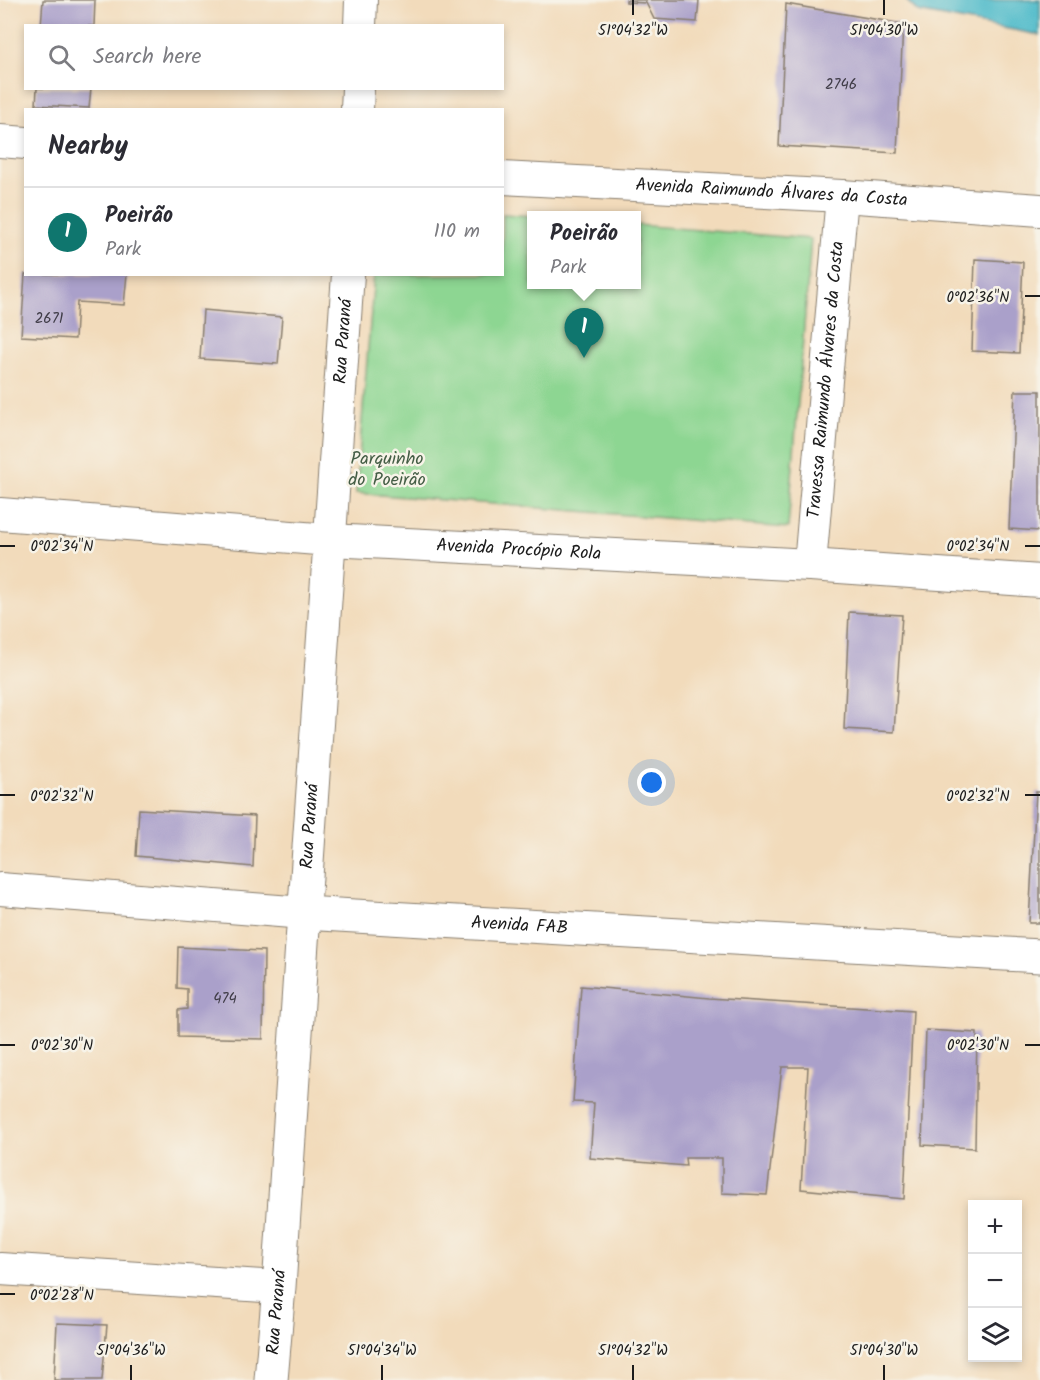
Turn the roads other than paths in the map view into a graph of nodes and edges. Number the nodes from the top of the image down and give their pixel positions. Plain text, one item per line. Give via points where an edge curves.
1 (361, 0) edge
2 (360, 24) edge
3 (358, 90) edge
4 (357, 108) edge
5 (0, 141) edge
6 (24, 143) edge
7 (504, 178) edge
8 (842, 196) junction
9 (1040, 210) edge
10 (348, 276) edge
11 (0, 514) edge
12 (330, 540) junction
13 (810, 565) junction
14 (1040, 581) edge
15 (0, 889) edge
16 (304, 913) junction
17 (1040, 956) edge
18 (0, 1269) edge
19 (279, 1287) junction
20 (271, 1380) edge

1 - 2 street
3 - 4 street
5 - 6 street
7 - 8 street, Avenida Raimundo Álvares da Costa
8 - 9 street, Avenida Raimundo Álvares da Costa
8 - 13 street, Travessa Raimundo Álvares da Costa
10 - 12 street, Rua Paraná
11 - 12 street, Avenida Procópio Rola
12 - 13 street, Avenida Procópio Rola
12 - 16 street, Rua Paraná
13 - 14 street, Avenida Procópio Rola
15 - 16 street, Avenida FAB
16 - 17 main road, Avenida FAB
16 - 19 main road, Rua Paraná
18 - 19 street
19 - 20 main road, Rua Paraná

